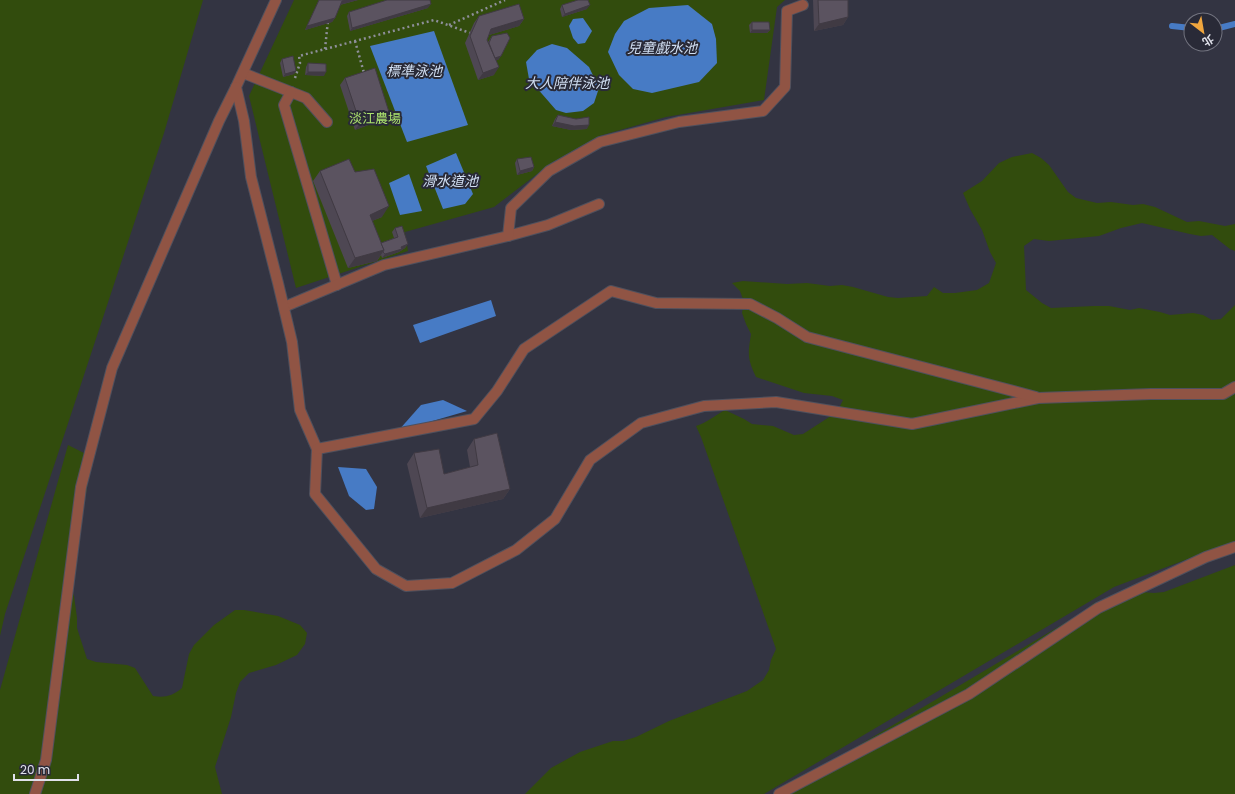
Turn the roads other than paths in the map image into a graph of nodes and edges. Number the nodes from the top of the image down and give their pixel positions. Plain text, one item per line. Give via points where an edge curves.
1 (276, 0) edge
2 (803, 4) dead end
3 (243, 73) junction
4 (236, 87) junction
5 (291, 92) junction
6 (327, 122) dead end
7 (599, 204) dead end
8 (508, 236) junction
9 (338, 285) junction
10 (284, 307) junction
11 (1235, 387) edge
12 (1038, 398) junction
13 (317, 449) junction
14 (1235, 547) edge
15 (36, 794) edge
16 (779, 794) edge

1 - 3 street
2 - 8 street via 786,11 785,87 762,112 679,122 600,142 550,171 511,208
3 - 4 street
3 - 5 street
4 - 10 street via 244,121 251,177
4 - 15 street via 112,368 81,487 46,760
5 - 6 street via 306,98
5 - 9 street via 284,106
7 - 8 street via 548,225
8 - 9 street via 384,266
9 - 10 street
10 - 13 street via 292,342 300,410
11 - 12 street via 1223,394
12 - 13 street via 807,337 750,304 656,304 611,291 524,349 497,391 474,419
12 - 13 street via 912,424 776,402 704,406 642,423 590,460 555,519 516,550 452,583 406,586 376,569 315,494
14 - 16 street via 1206,557 1098,608 969,694

